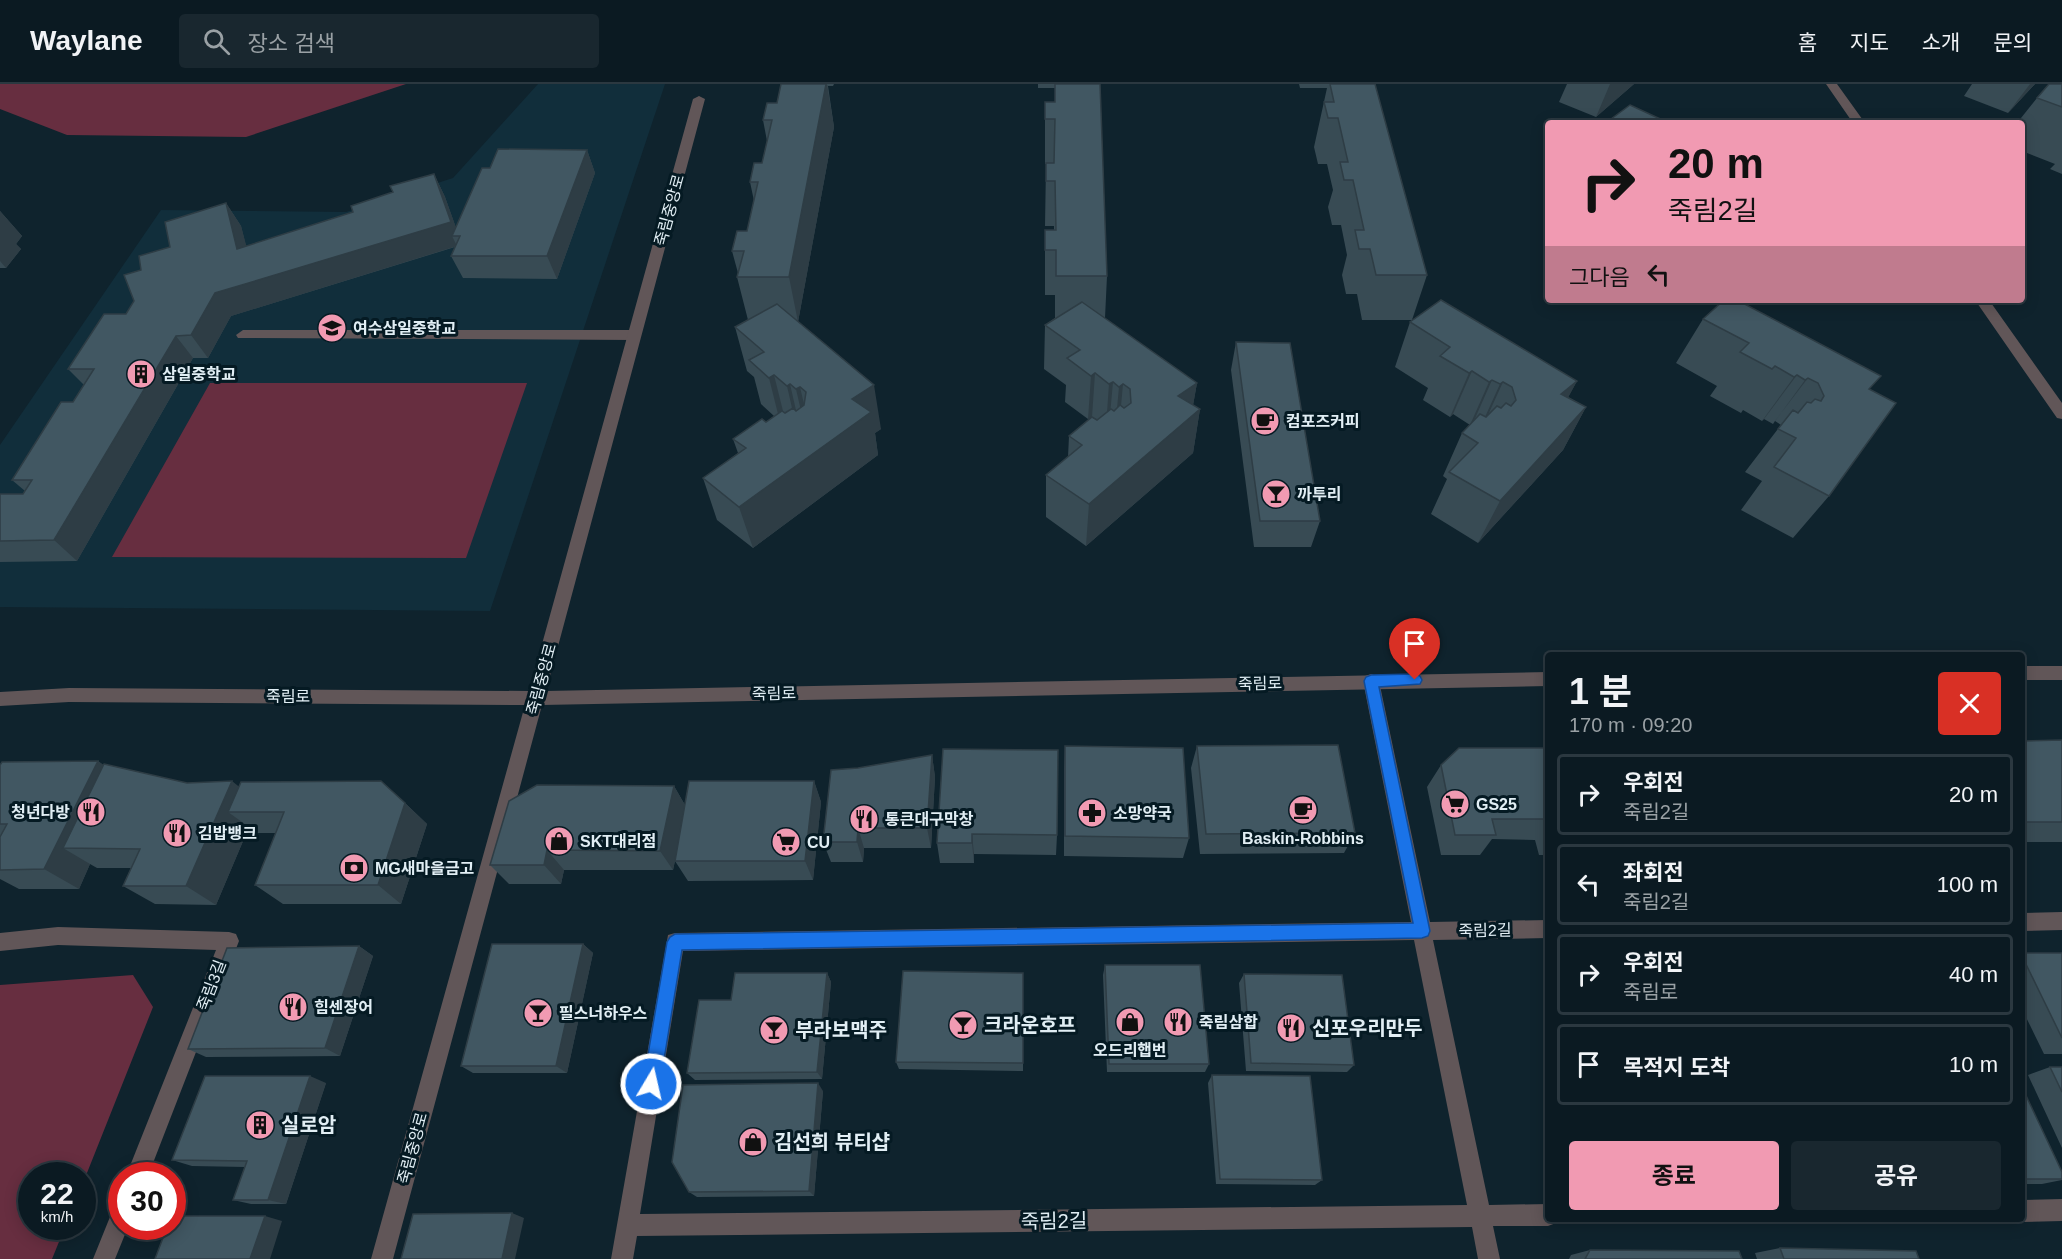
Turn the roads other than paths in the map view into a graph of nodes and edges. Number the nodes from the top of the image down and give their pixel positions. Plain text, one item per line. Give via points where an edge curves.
1 (1831, 84) edge
2 (699, 99) dead end
3 (1856, 120) edge
4 (1984, 303) edge
5 (243, 335) dead end
6 (634, 335) junction
7 (2062, 414) edge
8 (2025, 673) edge
9 (2062, 673) edge
10 (1545, 679) edge
11 (1371, 681) junction
12 (536, 698) junction
13 (0, 699) edge
14 (2062, 921) edge
15 (2025, 922) edge
16 (1545, 929) edge
17 (1422, 931) junction
18 (0, 942) edge
19 (142, 1162) edge
20 (2062, 1210) edge
21 (2025, 1211) edge
22 (1545, 1215) edge
23 (1480, 1216) junction
24 (627, 1225) junction
25 (112, 1240) edge
26 (104, 1259) edge
27 (382, 1259) edge
28 (622, 1259) edge
29 (1489, 1259) edge

1 - 3 street
2 - 6 street, 죽림중앙로
4 - 7 street
5 - 6 street
6 - 12 street, 죽림중앙로
8 - 9 street
10 - 11 street, 죽림로
11 - 12 street, 죽림로
11 - 17 street
12 - 13 street, 죽림로 via 69,695
12 - 27 street, 죽림중앙로
14 - 15 street
16 - 17 street, 죽림2길
17 - 23 street
17 - 24 street, 죽림2길 via 675,942
18 - 19 street, 죽림3길 via 58,936 229,941
20 - 21 street
22 - 23 street, 죽림2길
23 - 24 street, 죽림2길
23 - 29 street
24 - 28 street
25 - 26 street

